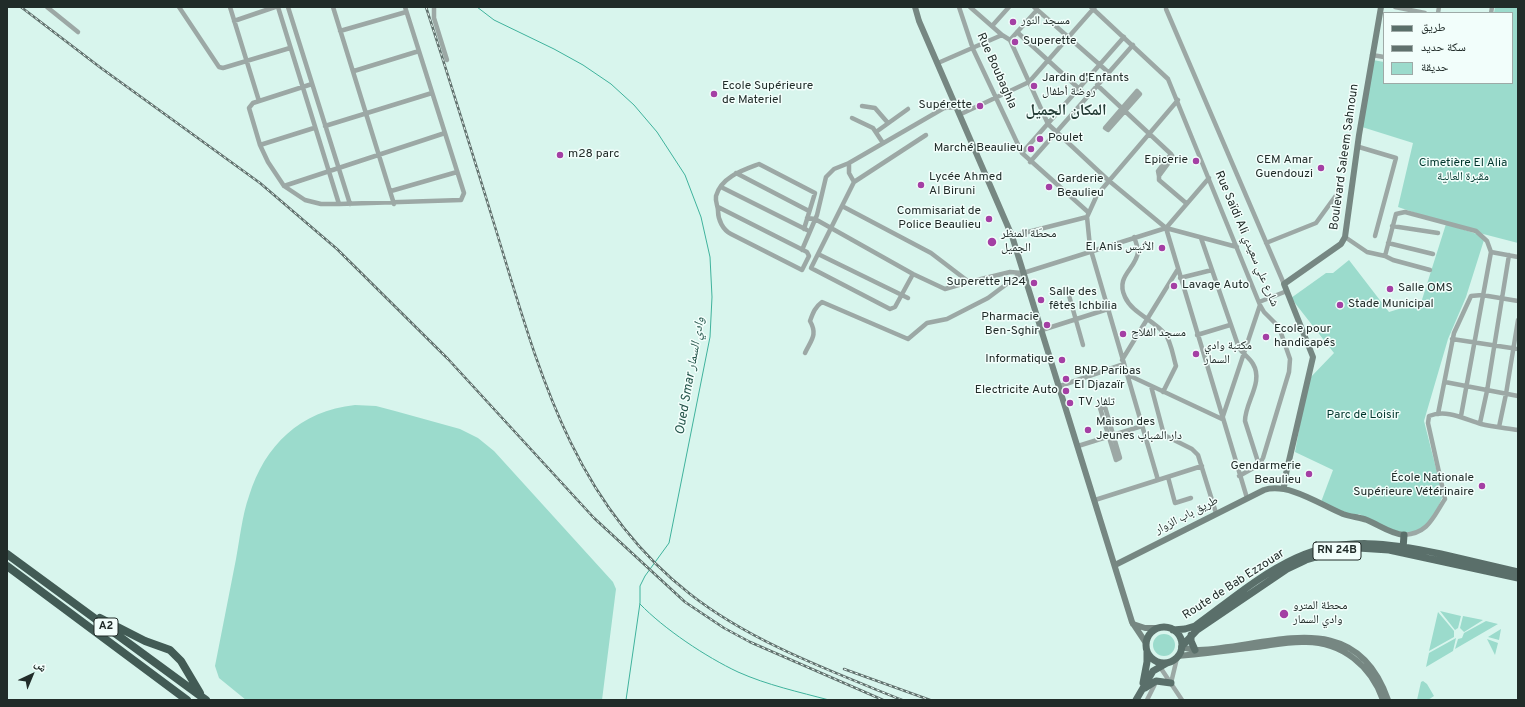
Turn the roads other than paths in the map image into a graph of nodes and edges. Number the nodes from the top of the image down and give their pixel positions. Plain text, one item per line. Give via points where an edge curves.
1 (47, 7) edge
2 (179, 7) edge
3 (230, 7) edge
4 (275, 7) edge
5 (278, 7) edge
6 (288, 7) edge
7 (333, 7) edge
8 (434, 7) edge
9 (915, 7) edge
10 (959, 7) edge
11 (970, 7) edge
12 (1009, 7) edge
13 (1380, 7) edge
14 (1395, 7) edge
15 (1036, 8) edge
16 (1093, 8) edge
17 (406, 9) edge
18 (1166, 9) dead end
19 (1420, 12) edge
20 (234, 20) junction
21 (992, 26) junction
22 (340, 31) junction
23 (78, 32) dead end
24 (1017, 32) junction
25 (1002, 35) junction
26 (1068, 37) junction
27 (1124, 37) junction
28 (1010, 40) junction
29 (1133, 45) junction
30 (290, 48) junction
31 (973, 49) junction
32 (419, 51) junction
33 (1372, 55) junction
34 (1383, 57) edge
35 (447, 60) dead end
36 (247, 61) junction
37 (1048, 61) junction
38 (938, 63) junction
39 (1100, 65) junction
40 (354, 71) junction
41 (1108, 72) junction
42 (1029, 82) junction
43 (312, 84) junction
44 (1097, 85) junction
45 (302, 88) junction
46 (1079, 88) junction
47 (432, 93) junction
48 (1087, 96) junction
49 (997, 98) junction
50 (1178, 100) junction
51 (259, 101) junction
52 (862, 106) dead end
53 (958, 107) junction
54 (908, 109) dead end
55 (367, 113) junction
56 (961, 114) junction
57 (852, 118) dead end
58 (888, 123) junction
59 (1048, 124) junction
60 (325, 126) junction
61 (314, 128) junction
62 (876, 132) junction
63 (1056, 132) junction
64 (445, 133) junction
65 (1148, 133) junction
66 (926, 135) dead end
67 (883, 143) junction
68 (260, 145) junction
69 (1359, 147) junction
70 (1022, 153) junction
71 (379, 154) junction
72 (1030, 162) junction
73 (849, 164) junction
74 (338, 167) junction
75 (328, 170) junction
76 (457, 172) junction
77 (736, 173) junction
78 (1209, 178) junction
79 (1108, 180) junction
80 (854, 182) junction
81 (284, 186) junction
82 (721, 187) junction
83 (1340, 190) dead end
84 (390, 191) junction
85 (1186, 203) junction
86 (339, 204) junction
87 (350, 204) junction
88 (394, 204) junction
89 (842, 206) junction
90 (718, 207) junction
91 (809, 211) junction
92 (1088, 215) junction
93 (807, 218) junction
94 (815, 219) junction
95 (1392, 226) junction
96 (1166, 228) junction
97 (804, 229) junction
98 (831, 229) junction
99 (809, 232) junction
100 (1438, 233) dead end
101 (1012, 236) junction
102 (1375, 236) dead end
103 (1134, 237) junction
104 (1345, 237) junction
105 (1201, 238) junction
106 (1388, 243) junction
107 (1266, 244) junction
108 (1237, 247) junction
109 (802, 250) junction
110 (1092, 252) junction
111 (1491, 252) junction
112 (818, 254) junction
113 (1433, 254) dead end
114 (1385, 256) junction
115 (1509, 256) junction
116 (1518, 257) edge
117 (1178, 269) junction
118 (1212, 270) junction
119 (1430, 270) dead end
120 (1024, 273) junction
121 (913, 274) junction
122 (1180, 278) junction
123 (969, 282) junction
124 (1284, 284) junction
125 (1287, 291) junction
126 (1068, 292) dead end
127 (1482, 295) junction
128 (901, 296) junction
129 (908, 298) dead end
130 (1502, 298) junction
131 (1518, 301) edge
132 (1260, 304) junction
133 (1108, 309) junction
134 (1076, 319) junction
135 (1148, 319) junction
136 (1518, 320) edge
137 (1230, 325) junction
138 (1042, 330) junction
139 (1197, 335) junction
140 (1452, 339) junction
141 (1474, 342) junction
142 (1083, 345) dead end
143 (1494, 345) junction
144 (1516, 349) edge
145 (805, 353) dead end
146 (1244, 355) junction
147 (1123, 362) junction
148 (1126, 374) junction
149 (1445, 382) junction
150 (1060, 386) junction
151 (1151, 386) junction
152 (1467, 386) junction
153 (1487, 391) junction
154 (1162, 392) junction
155 (1506, 394) junction
156 (1518, 396) edge
157 (1438, 414) junction
158 (1461, 416) junction
159 (1222, 419) junction
160 (1480, 423) junction
161 (1142, 426) junction
162 (1499, 427) junction
163 (1518, 430) edge
164 (1111, 436) junction
165 (1078, 446) junction
166 (1259, 465) junction
167 (1202, 466) junction
168 (1239, 476) junction
169 (1168, 477) junction
170 (1158, 480) junction
171 (1284, 488) junction
172 (1191, 498) dead end
173 (1247, 498) junction
174 (1095, 500) junction
175 (1216, 513) junction
176 (1402, 535) junction
177 (1400, 549) junction
178 (7, 554) edge
179 (1115, 565) junction
180 (7, 566) edge
181 (1518, 572) edge
182 (1270, 576) junction
183 (1518, 578) edge
184 (92, 616) junction
185 (1133, 624) junction
186 (1158, 628) junction
187 (1173, 630) junction
188 (1191, 635) junction
189 (1146, 645) junction
190 (1182, 647) junction
191 (1195, 650) junction
192 (1177, 657) junction
193 (1158, 664) junction
194 (1156, 681) junction
195 (1171, 683) junction
196 (1142, 691) junction
197 (1149, 695) junction
198 (205, 699) edge
199 (187, 700) edge
200 (1136, 700) edge
201 (1147, 700) edge
202 (1152, 700) edge
203 (1182, 700) edge
204 (1383, 700) edge
205 (1388, 700) edge

1 - 23 street
2 - 36 street via 218,66 223,68
3 - 20 street
4 - 20 street
5 - 30 street
6 - 43 street
7 - 22 street
8 - 35 street via 434,18
9 - 38 main road
10 - 31 street, Rue Boubaghla
11 - 21 street
12 - 21 street
13 - 33 main road, Boulevard Saleem Sahnoun
14 - 19 street
15 - 24 street
15 - 26 street
16 - 26 street
16 - 27 street, Rue Saïdi Ali شارع علي سعيدي
17 - 22 street
17 - 32 street
18 - 107 street
20 - 36 street
21 - 25 street
22 - 40 street
24 - 28 street
24 - 37 street
25 - 28 street
25 - 31 street
26 - 37 street
26 - 39 street
27 - 29 street, Rue Saïdi Ali شارع علي سعيدي
27 - 39 street
28 - 42 street
29 - 41 street
29 - 50 street, Rue Saïdi Ali شارع علي سعيدي via 1168,79
30 - 36 street
30 - 45 street
31 - 38 street
31 - 49 street, Rue Boubaghla
32 - 40 street
32 - 47 street
33 - 34 street
33 - 69 main road, Boulevard Saleem Sahnoun
36 - 51 street
37 - 42 street
37 - 46 street
38 - 53 main road
39 - 41 street
39 - 46 street
40 - 55 street
41 - 44 street
42 - 49 street
42 - 59 street
43 - 45 street
43 - 60 street
44 - 48 street
44 - 65 street
45 - 51 street
45 - 61 street
46 - 48 street
46 - 59 street
47 - 55 street
47 - 64 street
48 - 63 street
49 - 56 street
49 - 70 street, Rue Boubaghla
50 - 65 street
50 - 78 street, Rue Saïdi Ali شارع علي سعيدي
51 - 68 street via 251,104 248,110
52 - 58 street via 875,108
53 - 56 main road
53 - 67 street via 944,108
54 - 58 street
55 - 60 street
55 - 71 street
56 - 101 main road
57 - 62 street via 868,125
58 - 62 street
59 - 63 street
59 - 70 street
60 - 74 street
61 - 68 street
61 - 75 street
62 - 67 street
63 - 72 street
63 - 79 street
64 - 71 street
64 - 76 street
65 - 79 street
65 - 85 street via 1173,158 1159,176 1160,182
66 - 80 street
67 - 73 street
68 - 81 street
69 - 102 street via 1396,158
69 - 104 main road, Boulevard Saleem Sahnoun
70 - 72 street, Rue Boubaghla
71 - 74 street
71 - 84 street
72 - 92 street, Rue Boubaghla
73 - 80 street via 849,173
73 - 94 street via 834,169 826,177
74 - 75 street
74 - 87 street
75 - 81 street
75 - 86 street
76 - 84 street
76 - 88 street via 464,193 461,200
77 - 82 street
77 - 91 street
77 - 91 street via 759,164 815,193
78 - 85 street
78 - 108 street, Rue Saïdi Ali شارع علي سعيدي
79 - 92 street
79 - 96 street
80 - 89 street
81 - 86 street via 305,200 321,204
82 - 90 street via 716,195
82 - 97 street
83 - 107 street via 1316,223
84 - 88 street
85 - 96 street
86 - 87 street
87 - 88 street
89 - 98 street
89 - 123 street via 931,253
90 - 109 street
90 - 109 street via 718,214 726,232 802,270 809,256
91 - 93 street
92 - 101 street
92 - 110 street
93 - 94 street
93 - 97 street
94 - 98 street
94 - 99 street
95 - 100 street
95 - 106 street
95 - 111 street via 1396,214 1400,212 1425,217 1476,231 1487,241
96 - 103 street
96 - 105 street
96 - 117 street
97 - 99 street
98 - 112 street
98 - 121 street
99 - 109 street
101 - 120 main road
103 - 110 street
103 - 135 street via 1138,251 1122,286 1125,297
104 - 114 street via 1367,252
104 - 124 main road, Boulevard Saleem Sahnoun via 1341,244
105 - 108 street
105 - 118 street
106 - 113 street
106 - 114 street
107 - 124 street
108 - 132 street, Rue Saïdi Ali شارع علي سعيدي
110 - 120 street
110 - 133 street
111 - 115 street
111 - 127 street
112 - 128 street
112 - 128 street via 812,265 813,269 890,309 895,307
114 - 119 street
115 - 116 street
115 - 130 street
117 - 122 street
117 - 135 street
118 - 122 street
118 - 137 street
120 - 123 street via 1010,272
120 - 138 main road
120 - 145 street via 988,298 947,318 923,324 908,339 822,302 810,321 815,330
121 - 123 street via 946,289
121 - 128 street
122 - 139 street
124 - 125 main road
125 - 132 street
125 - 171 main road via 1312,357
126 - 134 street
127 - 130 street
127 - 140 street via 1471,296
127 - 141 street
128 - 129 street
130 - 131 street
130 - 143 street
132 - 146 street
132 - 166 street, Rue Saïdi Ali شارع علي سعيدي via 1281,333 1290,359 1283,394
133 - 134 street
133 - 147 street
134 - 138 street
134 - 142 street
135 - 147 street
135 - 154 street via 1166,334 1176,366
136 - 144 street
137 - 139 street
137 - 146 street
138 - 150 main road
139 - 159 street
140 - 141 street
140 - 149 street
141 - 143 street
141 - 152 street
143 - 144 street
143 - 153 street
144 - 155 street
146 - 159 street
146 - 166 street via 1253,363 1257,376 1245,421
147 - 148 street
147 - 150 street
148 - 151 street
148 - 161 street
149 - 152 street
149 - 157 street
150 - 165 main road
151 - 154 street
151 - 167 street via 1164,435 1192,449 1198,455
152 - 153 street
152 - 158 street
153 - 155 street
153 - 160 street
154 - 159 street
155 - 156 street
155 - 162 street
157 - 158 street
157 - 176 street via 1429,416 1428,423 1445,499 1425,528 1415,534
158 - 160 street
159 - 168 street
160 - 162 street
161 - 164 street
161 - 170 street
162 - 163 street
164 - 164 street via 1100,408 1105,407
164 - 165 street
165 - 174 main road
166 - 168 street
167 - 169 street
167 - 175 street
168 - 173 street
169 - 170 street
169 - 172 street via 1175,503
170 - 174 street
171 - 173 main road, طريق باب الزوار via 1269,488
171 - 176 main road via 1342,514 1365,519
173 - 175 main road, طريق باب الزوار
174 - 179 main road
175 - 179 main road, طريق باب الزوار
176 - 177 main road
177 - 181 main road, Route de Bab Ezzouar
177 - 182 main road, Route de Bab Ezzouar / RN 24B via 1336,551 1306,560
177 - 183 main road, Route de Bab Ezzouar / RN 24B
178 - 184 highway, A2
179 - 185 main road
180 - 199 highway, A2
182 - 187 main road, Route de Bab Ezzouar via 1195,626
182 - 188 main road, Route de Bab Ezzouar / RN 24B
184 - 198 highway, A2
184 - 198 highway via 104,619 145,641 170,650 179,659
185 - 186 main road via 1145,628
185 - 189 main road
186 - 187 main road
186 - 189 main road via 1150,634
187 - 190 main road via 1179,637
188 - 190 main road, Route de Bab Ezzouar / RN 24B
188 - 191 main road
189 - 193 main road via 1148,653
189 - 196 main road via 1146,670
190 - 191 main road
190 - 192 main road
191 - 205 main road via 1299,636 1324,639 1343,645 1362,658 1377,675
192 - 193 main road via 1167,663
192 - 195 street
192 - 204 main road via 1299,642 1323,644 1341,650 1358,661 1373,678
193 - 195 street
193 - 196 main road
194 - 195 main road
194 - 196 main road
194 - 197 street
195 - 203 street
196 - 200 main road
197 - 201 street
197 - 202 street

